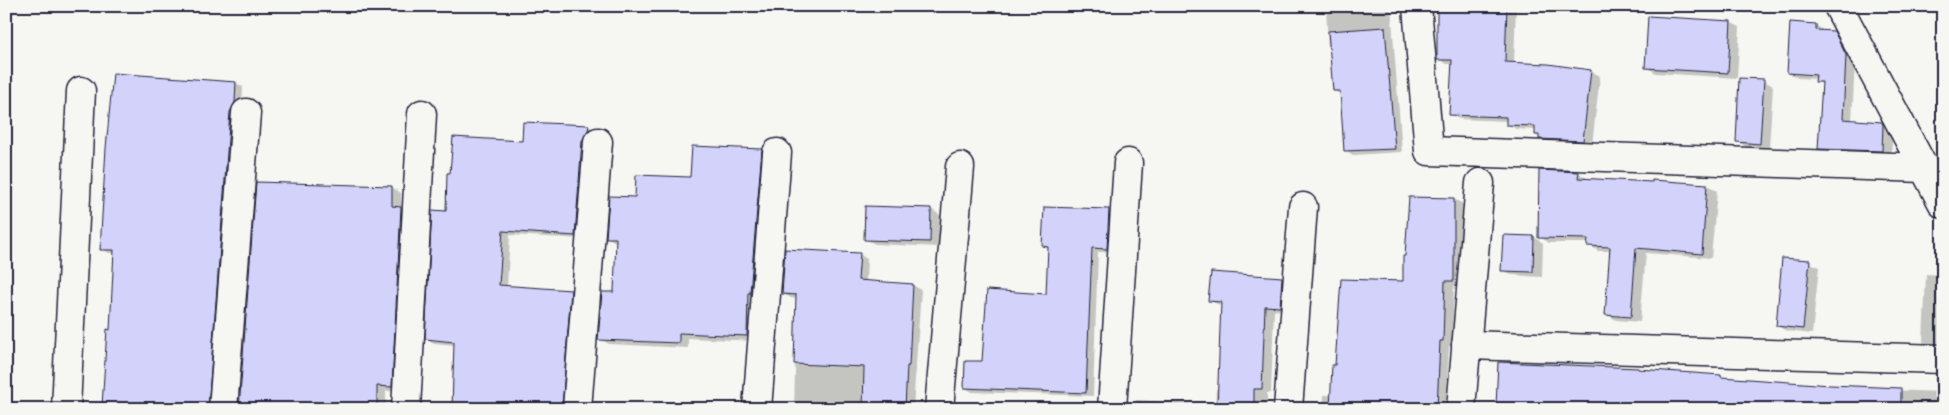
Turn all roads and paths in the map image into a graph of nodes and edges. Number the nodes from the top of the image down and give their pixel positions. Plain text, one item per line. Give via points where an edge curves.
1 (1417, 6) edge
2 (1838, 6) edge
3 (81, 91) dead end
4 (246, 113) dead end
5 (422, 114) dead end
6 (598, 142) dead end
7 (777, 153) dead end
8 (1128, 163) dead end
9 (960, 167) dead end
10 (1924, 168) junction
11 (1480, 184) dead end
12 (1943, 204) edge
13 (1303, 206) dead end
14 (1466, 345) junction
15 (1943, 359) edge
16 (66, 409) edge
17 (223, 409) edge
18 (406, 409) edge
19 (577, 409) edge
20 (756, 409) edge
21 (939, 409) edge
22 (1112, 409) edge
23 (1288, 409) edge
24 (1461, 409) edge

1 - 10 street via 1429,151
2 - 10 street
3 - 16 street
4 - 17 street
5 - 18 street
6 - 19 street
7 - 20 street
8 - 22 street
9 - 21 street
10 - 12 street
11 - 14 street
13 - 23 street
14 - 15 street
14 - 24 street

